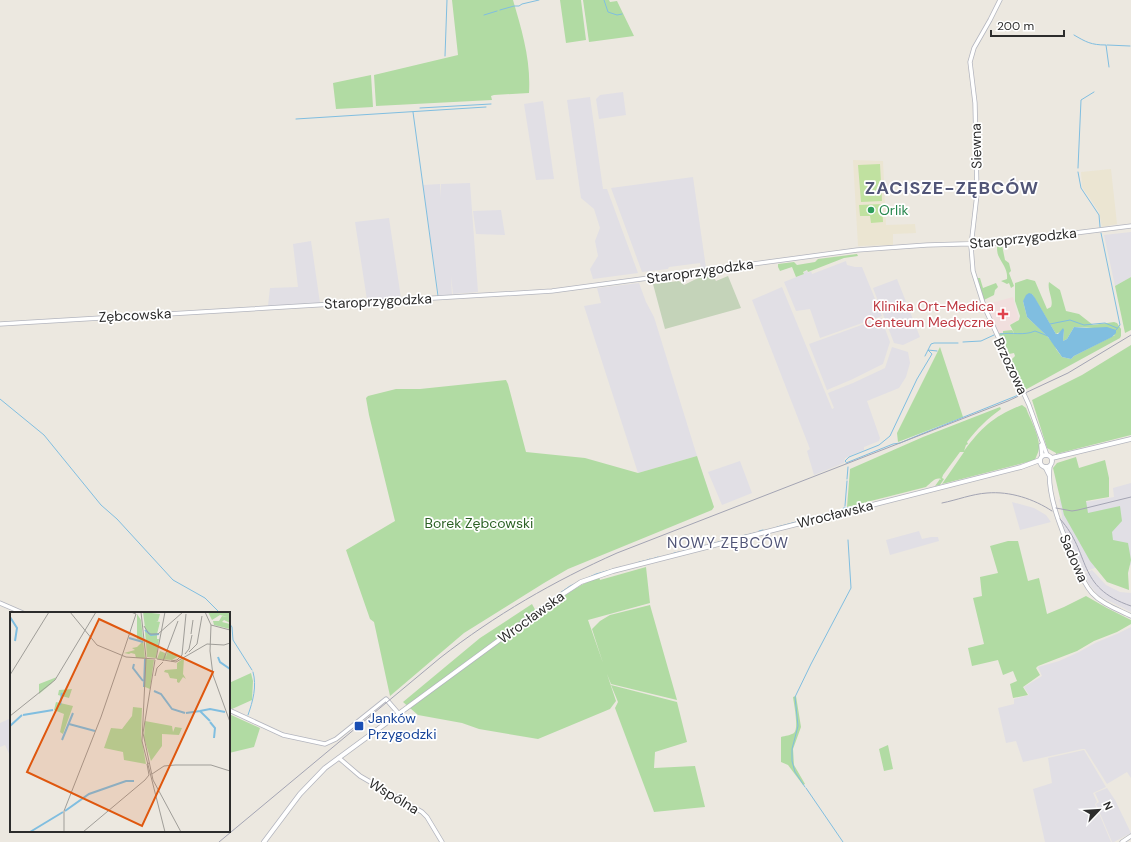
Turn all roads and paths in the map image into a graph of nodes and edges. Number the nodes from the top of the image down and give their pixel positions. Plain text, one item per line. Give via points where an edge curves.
1 (1000, 0) edge
2 (1131, 226) edge
3 (972, 244) junction
4 (269, 308) joint
5 (0, 324) edge
6 (1131, 439) edge
7 (1043, 460) junction
8 (1051, 462) junction
9 (1049, 476) junction
10 (0, 603) edge
11 (21, 612) edge
12 (1131, 616) edge
13 (230, 710) edge
14 (398, 714) junction
15 (339, 758) junction
16 (1131, 836) edge
17 (264, 842) edge
18 (442, 842) edge
19 (1122, 842) edge

1 - 3 street, Siewna via 974,48 970,62 975,103 977,194
2 - 3 street, Staroprzygodzka
3 - 4 street, Staroprzygodzka via 856,250 552,292
3 - 7 street, Brzozowa via 973,271 983,302 1029,405 1041,442
4 - 5 street, Zębcowska
6 - 8 main road via 1067,455
7 - 8 main road, Wrocławska
7 - 8 main road
7 - 9 street, Sadowa
7 - 14 main road, Wrocławska via 589,579 555,598
8 - 9 street, Sadowa
9 - 12 street, Sadowa via 1058,522 1084,582 1101,601
10 - 11 street
13 - 14 street via 283,735 327,744 336,740 387,698
14 - 15 main road, Wrocławska
15 - 17 main road via 305,789
15 - 18 street, Wspólna via 360,776 422,812
16 - 19 street

